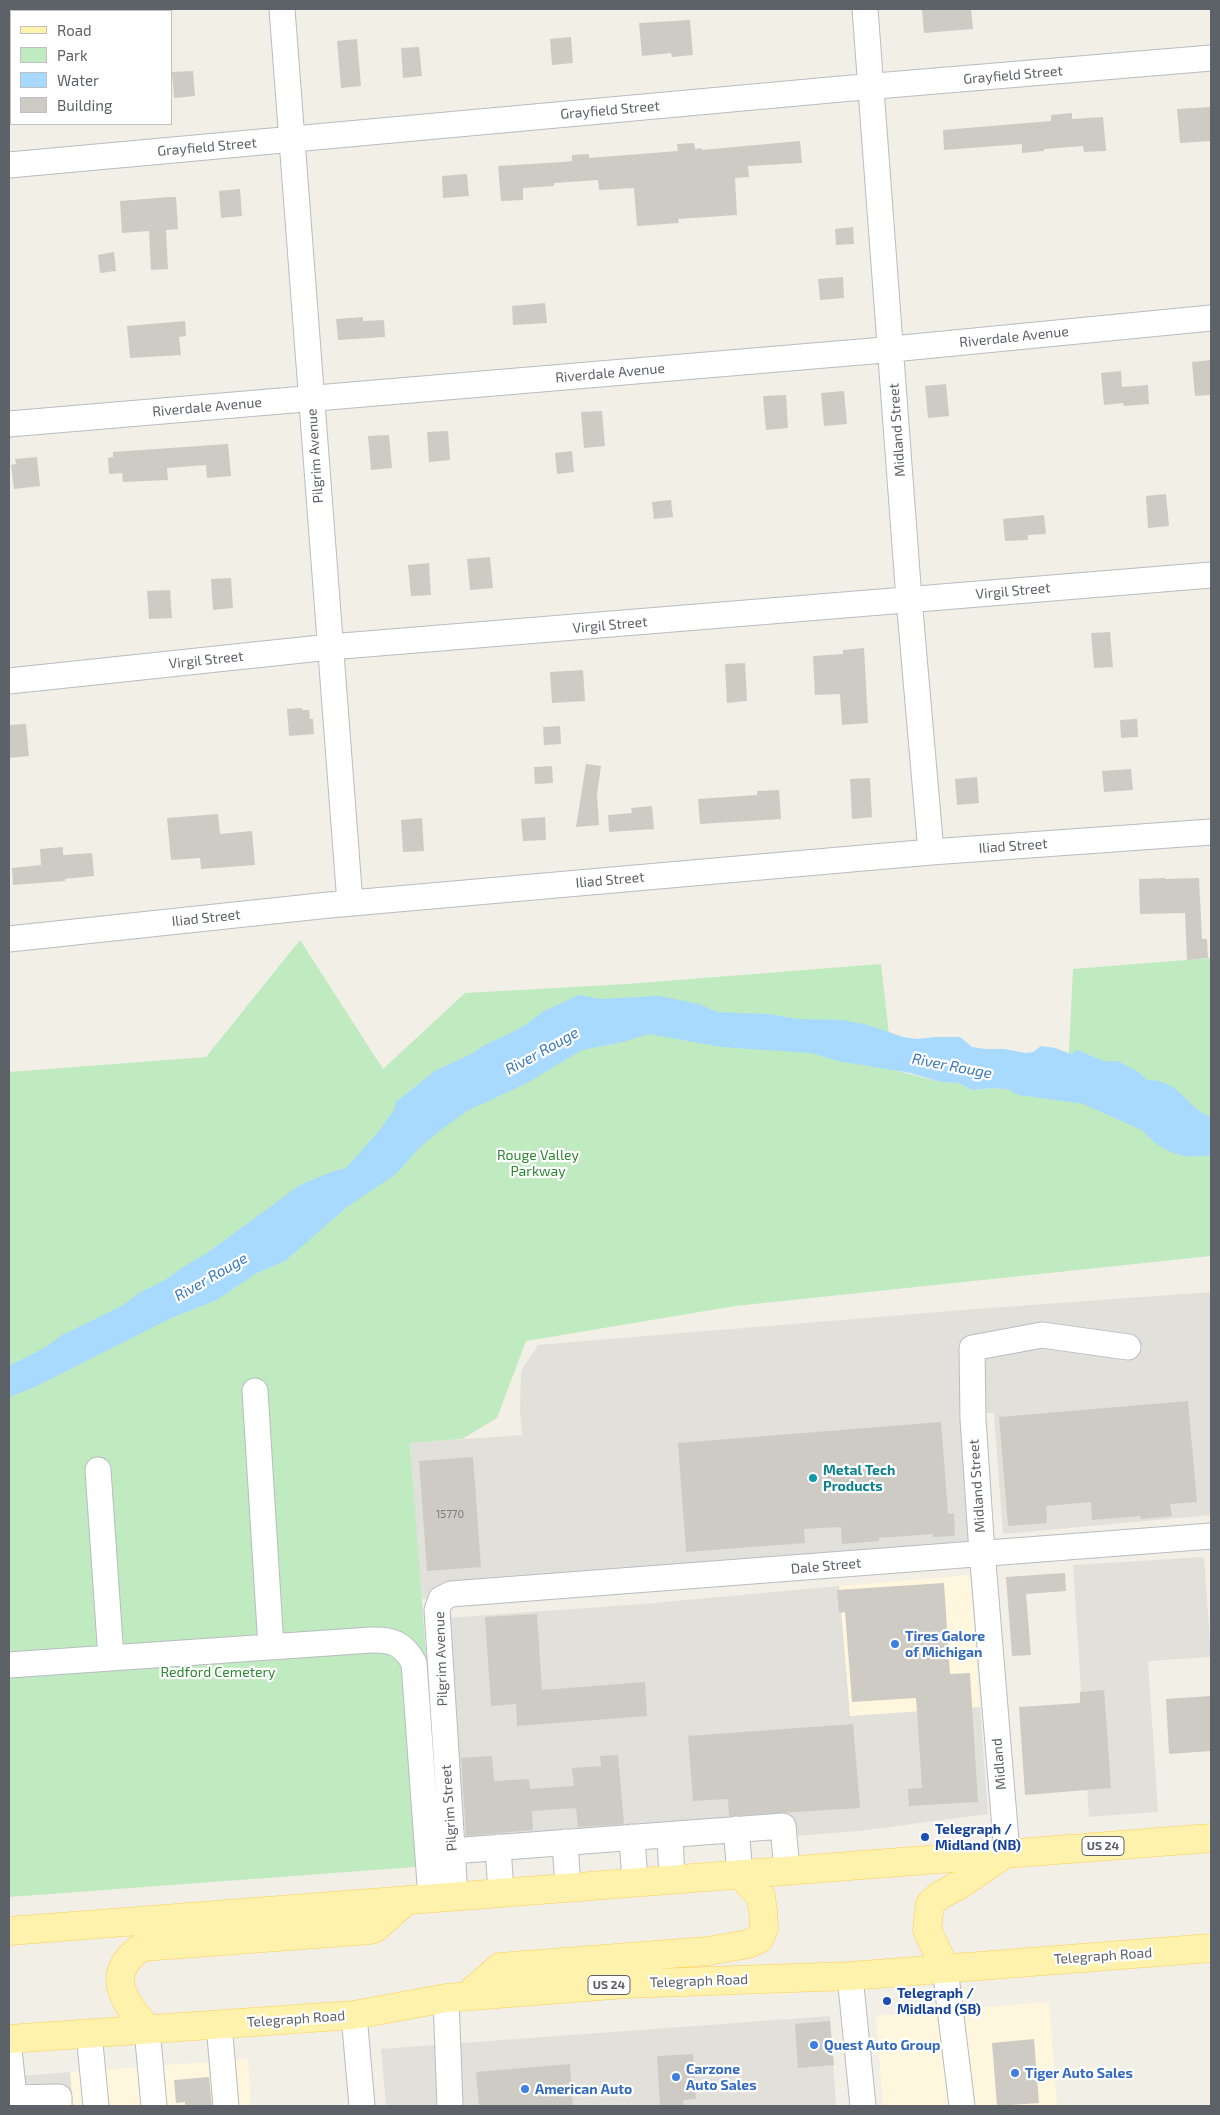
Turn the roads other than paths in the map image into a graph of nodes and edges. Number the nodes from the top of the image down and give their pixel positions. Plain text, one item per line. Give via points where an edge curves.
1 (282, 9) edge
2 (866, 9) edge
3 (1211, 58) edge
4 (872, 87) junction
5 (291, 139) junction
6 (9, 165) edge
7 (1211, 318) edge
8 (891, 349) junction
9 (311, 399) junction
10 (9, 424) edge
11 (1211, 575) edge
12 (909, 600) junction
13 (330, 647) junction
14 (9, 681) edge
15 (1211, 832) edge
16 (931, 852) junction
17 (350, 903) junction
18 (9, 939) edge
19 (1128, 1347) dead end
20 (261, 1401) dead end
21 (98, 1470) dead end
22 (1211, 1536) edge
23 (983, 1553) junction
24 (441, 1599) joint
25 (271, 1647) junction
26 (111, 1658) junction
27 (9, 1665) edge
28 (993, 1675) joint
29 (444, 1719) joint
30 (736, 1829) junction
31 (670, 1835) junction
32 (632, 1837) junction
33 (1211, 1838) edge
34 (565, 1842) junction
35 (498, 1848) junction
36 (452, 1851) junction
37 (1007, 1853) junction
38 (787, 1870) junction
39 (740, 1874) junction
40 (672, 1879) junction
41 (634, 1882) junction
42 (568, 1887) junction
43 (501, 1892) junction
44 (431, 1898) junction
45 (9, 1931) edge
46 (1211, 1931) edge
47 (1211, 1948) edge
48 (1136, 1954) junction
49 (946, 1968) junction
50 (850, 1976) junction
51 (457, 1997) junction
52 (354, 2015) junction
53 (219, 2024) junction
54 (147, 2029) junction
55 (89, 2033) junction
56 (9, 2039) edge
57 (9, 2049) edge
58 (11, 2100) edge
59 (59, 2106) edge
60 (96, 2106) edge
61 (154, 2106) edge
62 (226, 2106) edge
63 (362, 2106) edge
64 (450, 2106) edge
65 (863, 2106) edge
66 (962, 2106) edge

1 - 5 street, Pilgrim Avenue
2 - 4 street, Midland Street
3 - 4 street, Grayfield Street
4 - 5 street, Grayfield Street
4 - 8 street, Midland Street
5 - 6 street, Grayfield Street
5 - 9 street, Pilgrim Avenue
7 - 8 street, Riverdale Avenue
8 - 9 street, Riverdale Avenue
8 - 12 street, Midland Street
9 - 10 street, Riverdale Avenue
9 - 13 street, Pilgrim Avenue
11 - 12 street, Virgil Street
12 - 13 street, Virgil Street
12 - 16 street, Midland Street
13 - 14 street, Virgil Street
13 - 17 street, Pilgrim Avenue
15 - 16 street, Iliad Street
16 - 17 street, Iliad Street
17 - 18 street, Iliad Street
19 - 23 street, Midland Street via 1042,1336 972,1348 973,1419
20 - 25 street
21 - 26 street
22 - 23 street, Dale Street
23 - 24 street, Dale Street via 451,1594
23 - 28 street, Midland Street
24 - 29 street, Pilgrim Avenue via 437,1610
25 - 26 street
25 - 44 street via 384,1640 406,1650 414,1663
26 - 27 street
28 - 37 street, Midland
29 - 36 street, Pilgrim Street
30 - 31 street
30 - 38 street via 783,1826
30 - 39 street
31 - 32 street
31 - 40 street
32 - 34 street
32 - 41 street
33 - 37 main road, US 24
34 - 35 street
34 - 42 street
35 - 36 street
35 - 43 street
36 - 44 street, Pilgrim Street
37 - 38 main road, US 24
37 - 49 main road via 930,1904 927,1930
38 - 39 main road, US 24
39 - 40 main road, US 24
39 - 51 main road via 761,1897 763,1910 764,1928 759,1939 748,1944 708,1951 500,1967
40 - 41 main road, US 24
41 - 42 main road, US 24
42 - 43 main road, US 24
43 - 44 main road, US 24
44 - 45 main road, US 24
44 - 54 main road via 370,1930 142,1947 127,1958 120,1978 123,1997
46 - 48 main road
47 - 48 main road, Telegraph Road / US 24
48 - 49 main road, Telegraph Road / US 24
49 - 50 main road, Telegraph Road / US 24
49 - 66 street
50 - 51 main road, Telegraph Road / US 24 via 639,1983
50 - 65 street
51 - 52 main road, Telegraph Road / US 24
51 - 64 street
52 - 53 main road, Telegraph Road / US 24
52 - 63 street
53 - 54 main road, Telegraph Road / US 24
53 - 62 street
54 - 55 main road, Telegraph Road / US 24
54 - 61 street
55 - 56 main road, Telegraph Road / US 24
55 - 60 street
57 - 58 street
58 - 59 street via 59,2097

